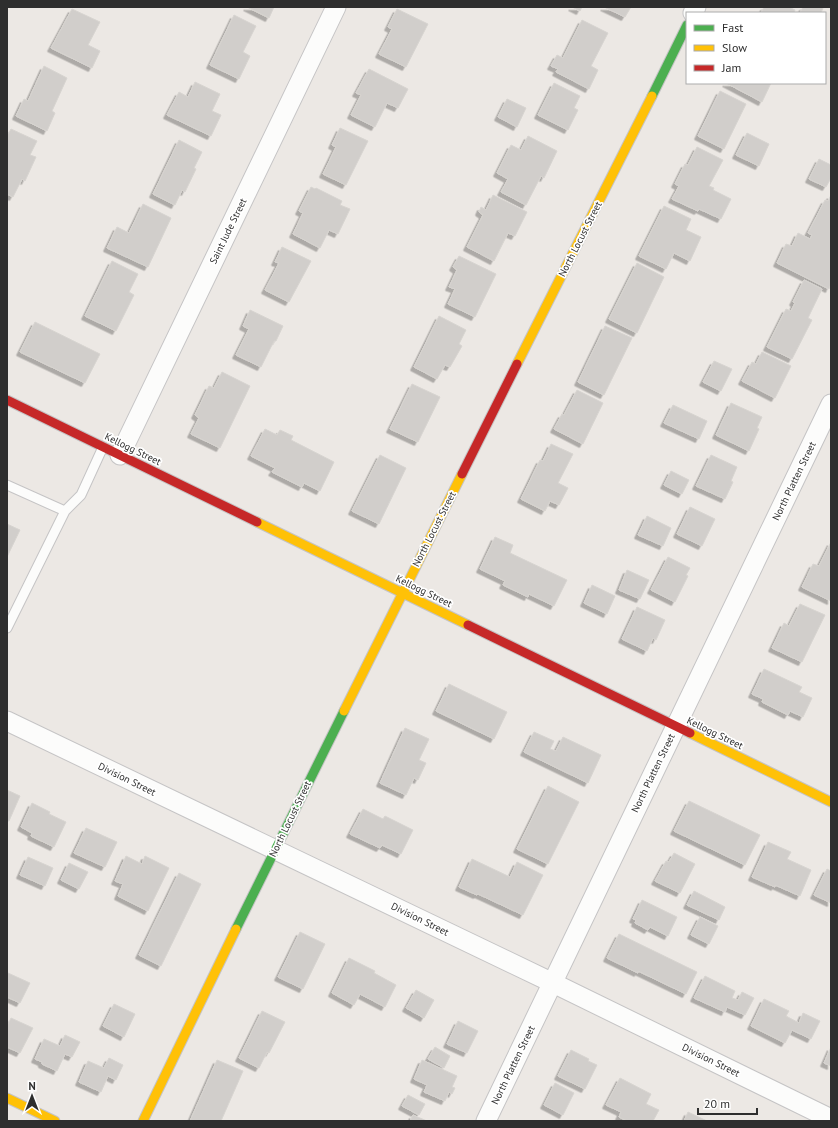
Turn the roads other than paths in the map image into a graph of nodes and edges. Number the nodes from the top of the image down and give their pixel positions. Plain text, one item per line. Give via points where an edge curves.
1 (336, 7) edge
2 (686, 27) edge
3 (7, 400) edge
4 (831, 404) edge
5 (103, 447) junction
6 (120, 455) junction
7 (7, 485) edge
8 (65, 510) junction
9 (402, 593) junction
10 (7, 628) edge
11 (7, 721) edge
12 (676, 726) junction
13 (831, 802) edge
14 (274, 849) junction
15 (553, 983) junction
16 (7, 1098) edge
17 (831, 1119) edge
18 (55, 1121) edge
19 (143, 1121) edge
20 (486, 1121) edge

1 - 6 street, Saint Jude Street
2 - 9 street, North Locust Street
3 - 5 street, Kellogg Street
4 - 12 street, North Platten Street
5 - 6 street, Kellogg Street
5 - 8 lane via 81,495
6 - 9 street, Kellogg Street
7 - 8 lane
8 - 10 lane
9 - 12 street, Kellogg Street
9 - 14 street, North Locust Street
11 - 14 street, Division Street
12 - 13 street, Kellogg Street
12 - 15 street, North Platten Street
14 - 15 street, Division Street
14 - 19 street, North Locust Street
15 - 17 street, Division Street
15 - 20 street, North Platten Street
16 - 18 street

